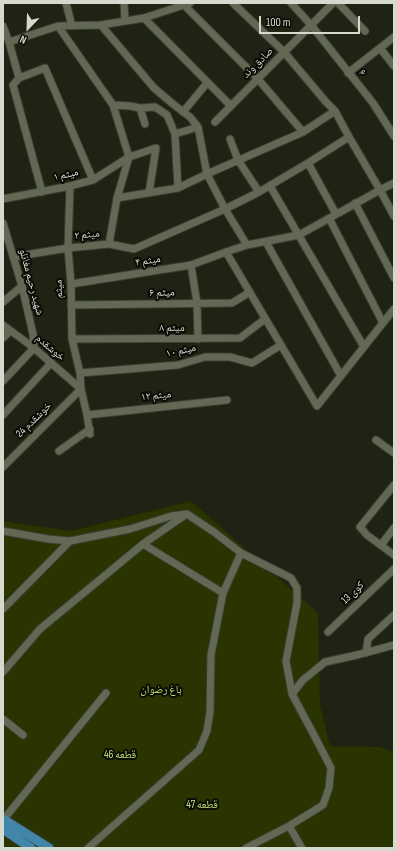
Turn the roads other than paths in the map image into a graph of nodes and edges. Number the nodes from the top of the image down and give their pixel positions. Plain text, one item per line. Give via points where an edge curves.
1 (66, 3) edge
2 (124, 3) edge
3 (233, 3) edge
4 (291, 3) edge
5 (333, 3) edge
6 (338, 3) edge
7 (187, 4) edge
8 (144, 18) junction
9 (125, 20) junction
10 (102, 25) junction
11 (311, 25) junction
12 (3, 26) edge
13 (58, 26) junction
14 (72, 26) junction
15 (366, 31) dead end
16 (394, 37) edge
17 (9, 42) junction
18 (380, 48) junction
19 (284, 52) junction
20 (394, 66) edge
21 (348, 73) junction
22 (20, 78) junction
23 (258, 79) junction
24 (208, 83) junction
25 (113, 105) junction
26 (231, 106) junction
27 (140, 108) junction
28 (335, 111) junction
29 (183, 112) junction
30 (215, 122) dead end
31 (145, 124) dead end
32 (198, 127) junction
33 (303, 132) junction
34 (175, 134) junction
35 (394, 136) edge
36 (349, 137) junction
37 (230, 139) dead end
38 (129, 157) junction
39 (238, 160) junction
40 (308, 163) junction
41 (207, 174) junction
42 (93, 180) junction
43 (394, 183) edge
44 (70, 186) junction
45 (270, 186) junction
46 (178, 188) junction
47 (380, 190) junction
48 (42, 192) junction
49 (259, 192) junction
50 (149, 193) junction
51 (117, 198) junction
52 (3, 199) edge
53 (355, 203) junction
54 (225, 209) junction
55 (336, 214) junction
56 (394, 216) edge
57 (329, 218) junction
58 (3, 223) edge
59 (299, 235) junction
60 (266, 242) junction
61 (109, 244) junction
62 (247, 245) junction
63 (68, 248) junction
64 (226, 252) junction
65 (13, 257) junction
66 (191, 265) junction
67 (394, 278) edge
68 (71, 284) junction
69 (22, 286) junction
70 (250, 292) junction
71 (3, 302) edge
72 (197, 303) junction
73 (71, 305) junction
74 (394, 309) edge
75 (265, 319) junction
76 (383, 322) junction
77 (3, 325) edge
78 (10, 331) junction
79 (3, 338) edge
80 (72, 339) junction
81 (198, 339) junction
82 (281, 345) junction
83 (364, 347) junction
84 (34, 348) junction
85 (51, 363) junction
86 (80, 372) junction
87 (341, 376) junction
88 (3, 381) edge
89 (81, 389) junction
90 (227, 400) dead end
91 (3, 415) edge
92 (87, 415) junction
93 (376, 440) dead end
94 (59, 451) dead end
95 (394, 453) edge
96 (3, 467) edge
97 (394, 485) edge
98 (187, 514) junction
99 (394, 528) edge
100 (3, 531) edge
101 (70, 541) junction
102 (143, 544) junction
103 (381, 545) junction
104 (241, 553) junction
105 (394, 555) edge
106 (394, 569) edge
107 (223, 593) junction
108 (3, 609) edge
109 (394, 615) edge
110 (328, 632) dead end
111 (394, 646) edge
112 (366, 653) junction
113 (3, 672) edge
114 (106, 693) dead end
115 (292, 694) junction
116 (3, 719) edge
117 (23, 735) dead end
118 (3, 819) edge
119 (289, 826) junction
120 (3, 829) edge
121 (31, 848) edge
122 (49, 848) edge
123 (88, 848) edge
124 (246, 848) edge
125 (302, 848) edge

1 - 14 street
2 - 9 street
3 - 19 street
4 - 11 street, ۶
5 - 11 street, صادق وند
6 - 15 street
7 - 8 street
7 - 23 street
8 - 9 street
8 - 24 street
9 - 10 street
10 - 14 street
10 - 29 street via 154,88
11 - 19 street, صادق وند
11 - 21 street, ۶
12 - 17 street
13 - 14 street
13 - 17 street
13 - 25 street
16 - 18 street
17 - 22 street
18 - 20 street
18 - 21 street
19 - 23 street, صادق وند
19 - 28 street
21 - 35 street, ۶ via 373,103
22 - 42 street via 45,68
22 - 48 street via 13,85
23 - 26 street, صادق وند
23 - 33 street
24 - 26 street
24 - 29 street
25 - 27 street
25 - 38 street
26 - 30 street, صادق وند
27 - 31 street
27 - 34 street via 155,107 167,115
28 - 33 street
28 - 36 street
29 - 32 street
32 - 34 street
32 - 41 street
33 - 39 street
34 - 46 street
36 - 40 street, ۲ میثم
36 - 47 street
37 - 39 street
38 - 42 street, ۱ میثم
38 - 50 street, ۱ میثم via 156,148
38 - 51 street
39 - 41 street
39 - 49 street
40 - 45 street, ۲ میثم
40 - 55 street
41 - 46 street
41 - 54 street
42 - 44 street, ۱ میثم
43 - 47 street, ۴ میثم
44 - 48 street, ۱ میثم
44 - 63 street, میثم
45 - 49 street, ۲ میثم
45 - 59 street
46 - 50 street
47 - 53 street, ۴ میثم
47 - 56 street
48 - 52 street, ۱ میثم
49 - 54 street, ۲ میثم
50 - 51 street
51 - 61 street
53 - 55 street, ۴ میثم
53 - 67 street
54 - 61 street, ۲ میثم via 134,248
54 - 62 street
55 - 57 street, ۴ میثم
57 - 59 street, ۴ میثم
57 - 76 street
58 - 65 street, شهید رحیم مغانلو
59 - 60 street, ۴ میثم
59 - 83 street
60 - 62 street, ۴ میثم
60 - 87 street
61 - 63 street, ۲ میثم
62 - 64 street, ۴ میثم
63 - 65 street, ۲ میثم
63 - 68 street, میثم
64 - 66 street, ۴ میثم
64 - 70 street
65 - 69 street, شهید رحیم مغانلو
66 - 68 street, ۴ میثم
66 - 72 street
68 - 73 street, میثم
69 - 71 street
69 - 84 street, شهید رحیم مغانلو
70 - 72 street, ۶ میثم via 232,303
70 - 75 street
72 - 73 street, ۶ میثم
72 - 81 street
73 - 80 street, میثم
74 - 76 street
75 - 81 street, ۸ میثم via 240,338
75 - 82 street
76 - 83 street
77 - 78 street, خوشقدم
78 - 79 street
78 - 84 street, خوشقدم
80 - 81 street, ۸ میثم
80 - 86 street, میثم
82 - 86 street, ۱۰ میثم via 252,363 230,357 205,357 178,366
82 - 87 street via 317,406
83 - 87 street
84 - 85 street, خوشقدم
84 - 88 street
85 - 89 street, خوشقدم
85 - 91 street
86 - 89 street, میثم
89 - 92 street, میثم
89 - 96 street, خوشقدم 24
90 - 92 street, ۱۲ میثم
92 - 94 street, میثم via 90,432
93 - 95 street
97 - 103 street via 360,527
98 - 101 street via 171,516 130,530
98 - 102 street
98 - 104 street
99 - 103 street
100 - 101 street
101 - 108 street
102 - 107 street
102 - 113 street via 40,629
103 - 105 street
104 - 107 street
104 - 115 street via 291,578 297,588 297,603 286,661
106 - 110 street, کوی 13
107 - 123 street via 211,655 210,712 207,731 199,750
109 - 112 street via 368,639
111 - 112 street
112 - 115 street via 325,662 303,680
114 - 118 street
115 - 119 street via 331,768 329,788 323,805
116 - 117 street
118 - 122 main road
119 - 124 street
119 - 125 street
120 - 121 main road

